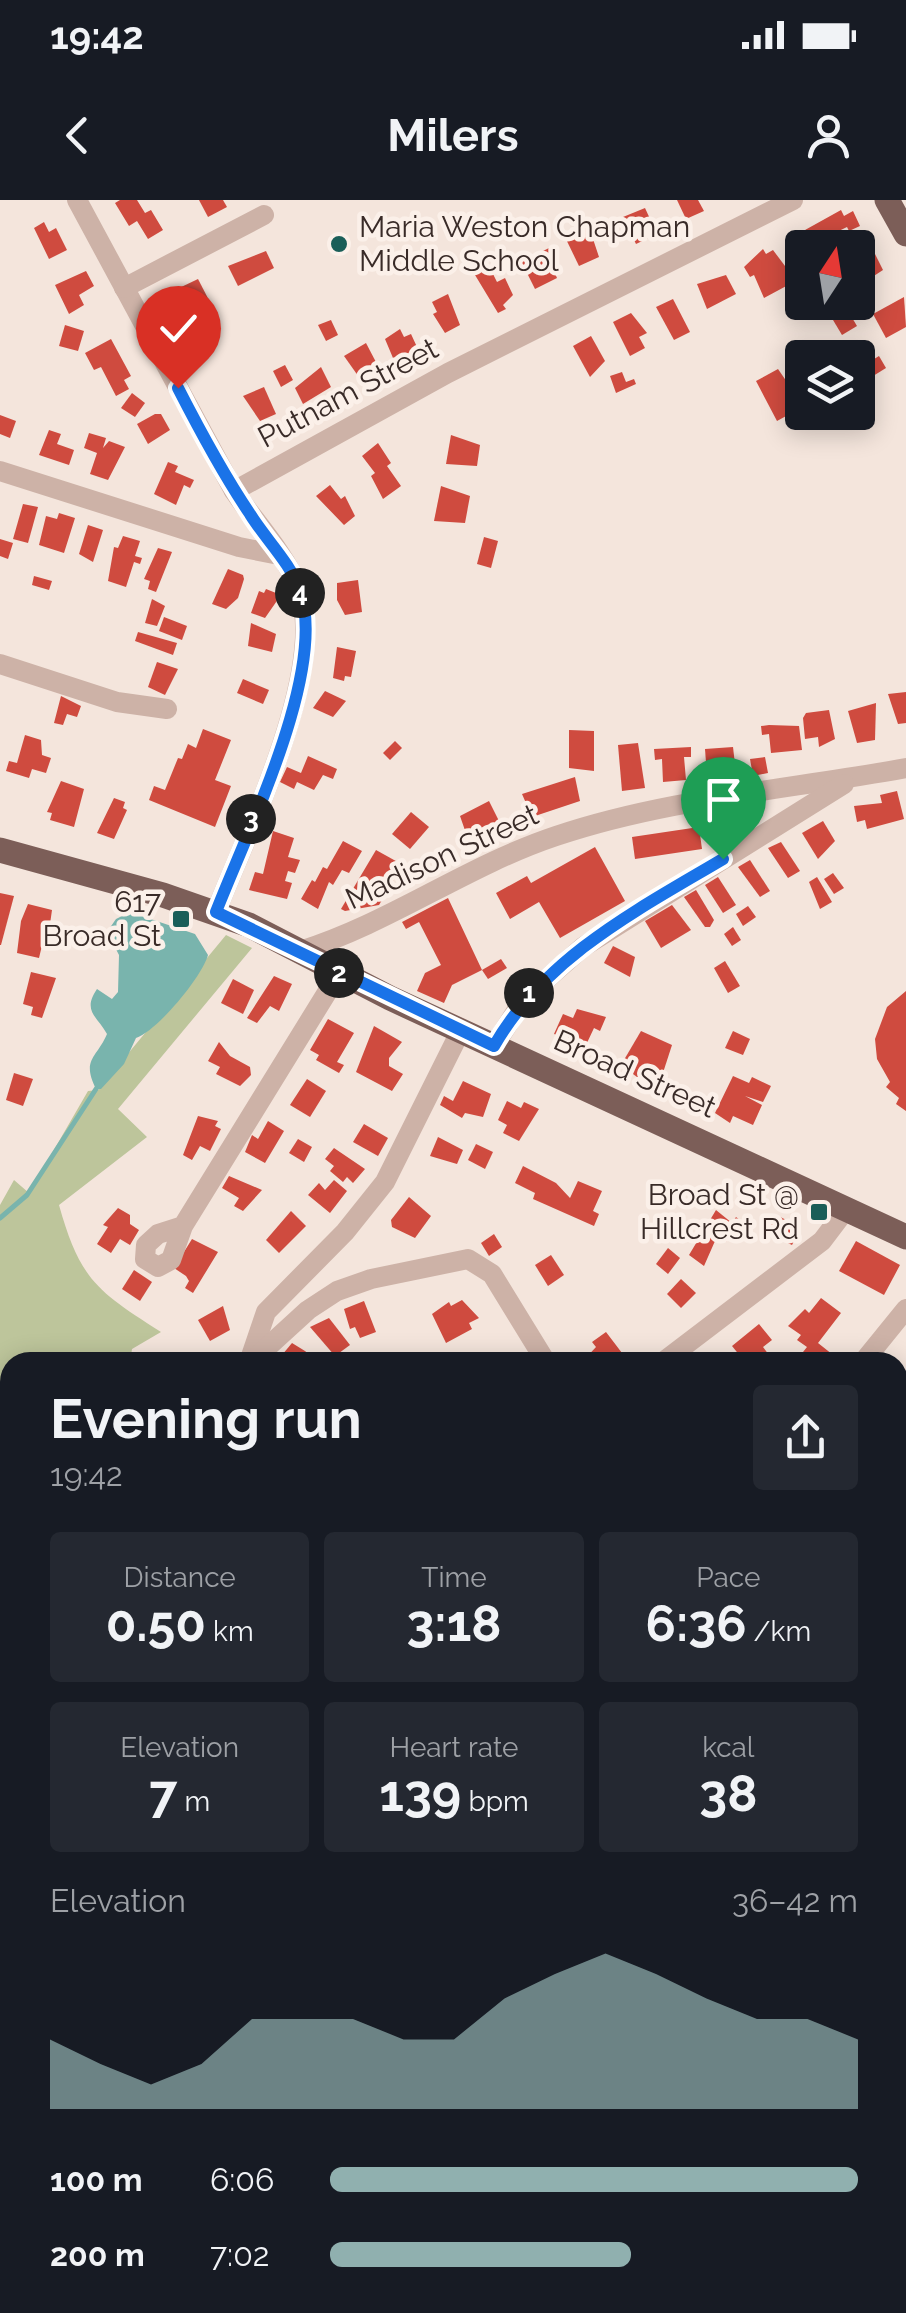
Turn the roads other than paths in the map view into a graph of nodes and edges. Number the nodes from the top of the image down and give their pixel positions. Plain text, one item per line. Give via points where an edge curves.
1 (77, 200) edge
2 (792, 200) edge
3 (888, 200) edge
4 (264, 214) dead end
5 (906, 234) edge
6 (124, 288) junction
7 (0, 471) edge
8 (234, 491) junction
9 (280, 554) junction
10 (0, 664) edge
11 (167, 709) dead end
12 (906, 768) edge
13 (853, 778) junction
14 (0, 850) edge
15 (216, 912) junction
16 (300, 951) junction
17 (339, 973) junction
18 (461, 1030) junction
19 (494, 1046) junction
20 (847, 1208) junction
21 (182, 1226) dead end
22 (906, 1237) edge
23 (906, 1309) edge
24 (253, 1352) edge
25 (261, 1352) edge
26 (540, 1352) edge
27 (676, 1352) edge
28 (871, 1352) edge

1 - 6 street
2 - 8 street, Putnam Street via 448,373
3 - 5 main road
4 - 6 street
6 - 8 street
7 - 9 street via 238,548
8 - 9 street
9 - 15 street via 304,609 302,671
10 - 11 street via 117,702
12 - 13 street, Madison Street
13 - 16 street, Madison Street via 566,832 368,927
13 - 19 street via 583,946 524,999
14 - 15 main road, Broad Street
15 - 16 main road, Broad Street
16 - 17 main road, Broad Street
17 - 18 main road, Broad Street
17 - 21 street
18 - 19 main road, Broad Street
18 - 24 street via 386,1182 266,1312
19 - 20 main road, Broad Street
20 - 22 main road, Broad Street
20 - 27 street via 822,1242
23 - 28 street
25 - 26 street via 337,1291 458,1258 477,1261 492,1274

